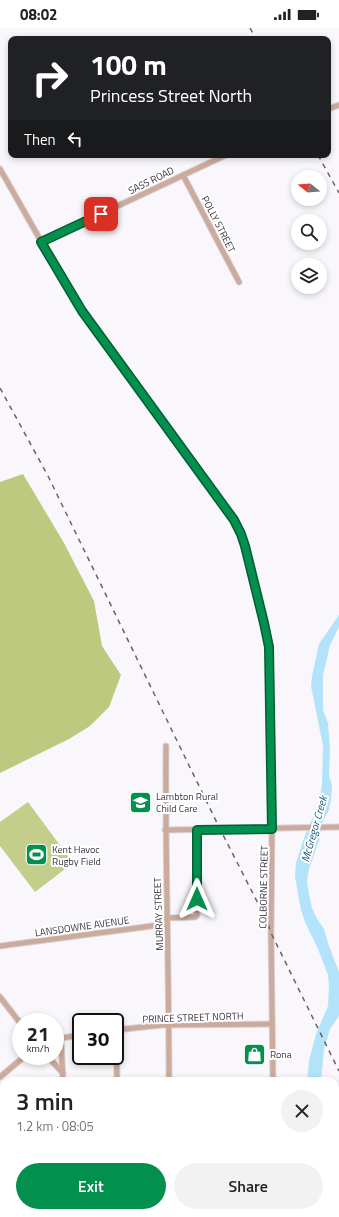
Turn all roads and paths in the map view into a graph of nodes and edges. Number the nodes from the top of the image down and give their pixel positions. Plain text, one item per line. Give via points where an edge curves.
1 (220, 158) edge
2 (0, 169) edge
3 (184, 175) junction
4 (41, 242) junction
5 (239, 282) dead end
6 (166, 746) dead end
7 (339, 827) edge
8 (272, 829) junction
9 (166, 830) junction
10 (197, 830) junction
11 (166, 918) junction
12 (167, 924) junction
13 (0, 946) edge
14 (0, 997) edge
15 (12, 1013) edge
16 (272, 1024) junction
17 (169, 1025) junction
18 (124, 1029) edge
19 (14, 1065) edge
20 (55, 1065) edge
21 (62, 1065) edge
22 (117, 1065) edge
23 (63, 1073) junction
24 (0, 1077) edge
25 (63, 1077) edge
26 (117, 1077) edge
27 (169, 1077) edge
28 (273, 1077) edge

1 - 3 street, SASS ROAD
2 - 4 street, COLBORNE STREET
3 - 4 street, SASS ROAD
3 - 5 street, POLLY STREET
4 - 8 street, COLBORNE STREET via 82,311 234,520 241,534 269,647
6 - 9 street, MURRAY STREET
7 - 8 street
8 - 10 street
8 - 16 street, COLBORNE STREET
9 - 10 street
9 - 11 street, MURRAY STREET
10 - 11 street via 197,915
11 - 12 street, MURRAY STREET
12 - 13 street, LANSDOWNE AVENUE
12 - 17 street, MURRAY STREET
14 - 15 street
16 - 17 street, PRINCE STREET NORTH
16 - 28 street, COLBORNE STREET
17 - 18 street, PRINCE STREET NORTH
17 - 27 street, MURRAY STREET
19 - 24 street
20 - 23 street
21 - 23 street
22 - 26 street
23 - 25 street

